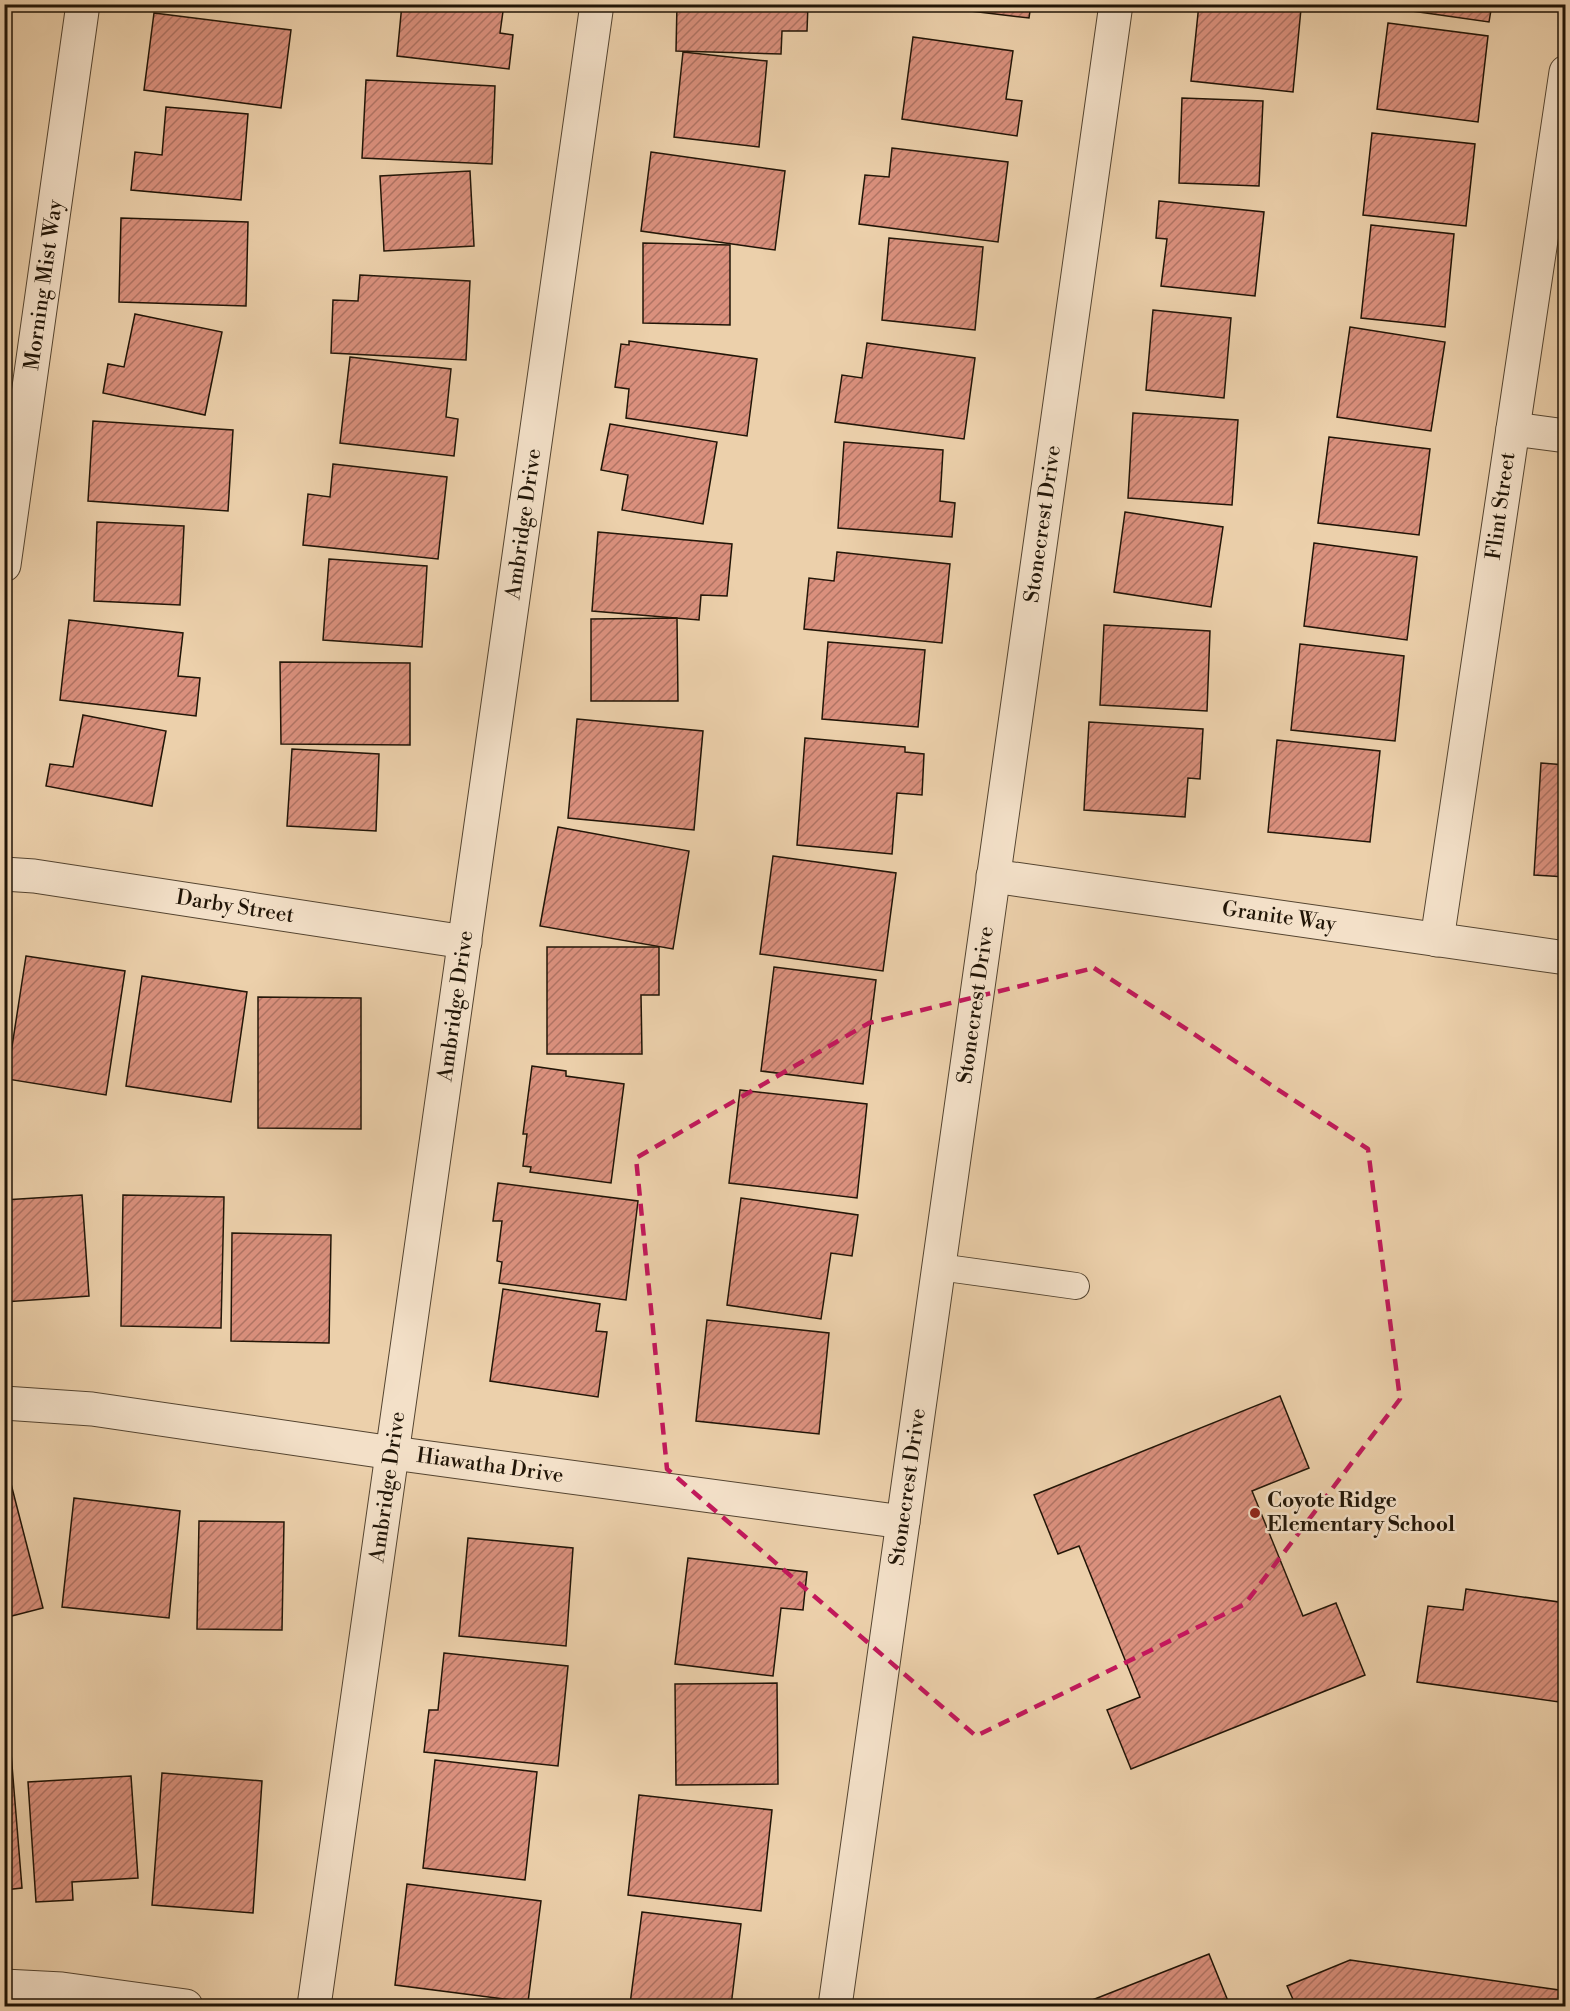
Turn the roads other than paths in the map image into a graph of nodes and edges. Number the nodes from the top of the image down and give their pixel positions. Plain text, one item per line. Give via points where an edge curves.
1 (83, 4) edge
2 (597, 4) edge
3 (1116, 4) edge
4 (1566, 72) edge
5 (1513, 429) junction
6 (1566, 436) edge
7 (4, 565) edge
8 (4, 874) edge
9 (993, 876) junction
10 (1437, 940) junction
11 (465, 942) junction
12 (1566, 958) edge
13 (939, 1268) junction
14 (1076, 1287) dead end
15 (4, 1403) edge
16 (393, 1453) junction
17 (903, 1522) junction
18 (4, 1986) edge
19 (186, 2007) edge
20 (315, 2007) edge
21 (835, 2007) edge

1 - 7 street, Morning Mist Way
2 - 11 street, Ambridge Drive
3 - 9 street, Stonecrest Drive
4 - 5 street, Flint Street
5 - 6 street
5 - 10 street, Flint Street
8 - 11 street, Darby Street
9 - 10 street, Granite Way
9 - 13 street, Stonecrest Drive
10 - 12 street, Granite Way
11 - 16 street, Ambridge Drive
13 - 14 lane
13 - 17 street, Stonecrest Drive
15 - 16 street, Hiawatha Drive via 92,1409
16 - 17 street, Hiawatha Drive
16 - 20 street, Ambridge Drive
17 - 21 street, Stonecrest Drive
18 - 19 street via 62,1989

